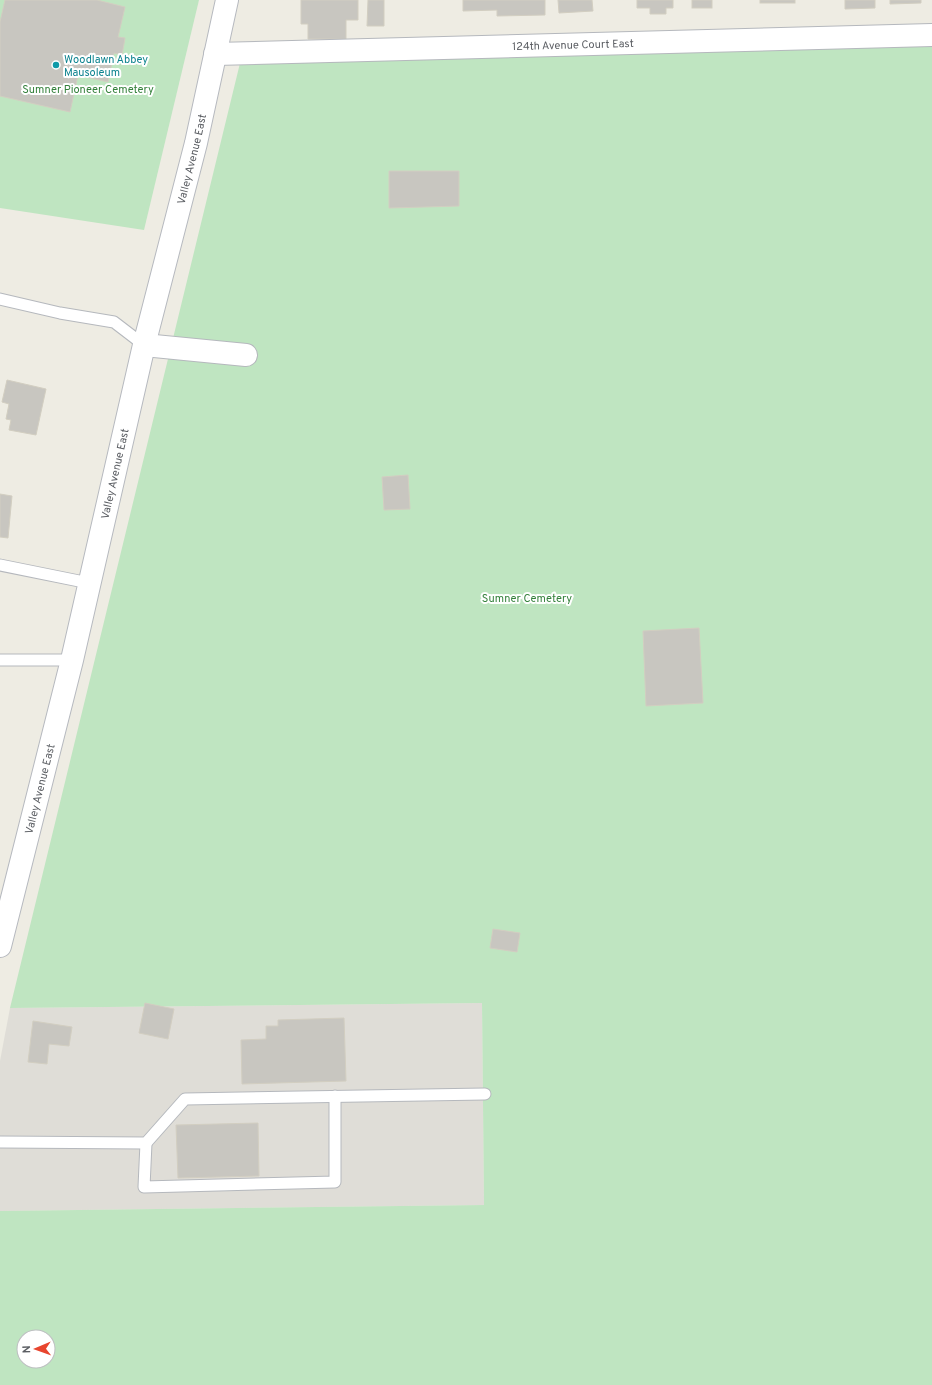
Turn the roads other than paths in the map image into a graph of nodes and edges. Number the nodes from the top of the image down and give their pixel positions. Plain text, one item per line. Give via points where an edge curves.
1 (227, 0) edge
2 (932, 35) edge
3 (215, 54) junction
4 (0, 299) edge
5 (144, 345) junction
6 (246, 355) dead end
7 (0, 565) edge
8 (89, 583) junction
9 (0, 660) edge
10 (72, 660) junction
11 (0, 946) edge
12 (485, 1094) dead end
13 (336, 1096) junction
14 (0, 1142) edge
15 (146, 1143) junction

1 - 3 main road, Valley Avenue East
2 - 3 main road, 124th Avenue Court East
3 - 5 main road, Valley Avenue East via 196,143
4 - 5 lane via 114,322
5 - 6 main road
5 - 8 main road, Valley Avenue East
7 - 8 lane
8 - 10 main road, Valley Avenue East
9 - 10 lane
10 - 11 main road, Valley Avenue East
12 - 13 lane
13 - 15 lane via 185,1099
13 - 15 lane via 336,1182 144,1186
14 - 15 lane

